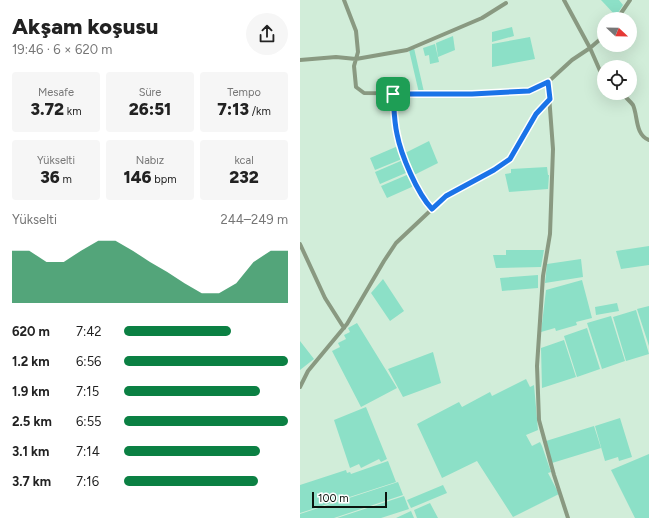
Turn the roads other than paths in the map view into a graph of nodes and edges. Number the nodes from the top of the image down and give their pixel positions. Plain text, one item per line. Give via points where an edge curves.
1 (344, 0) edge
2 (564, 0) edge
3 (630, 0) edge
4 (506, 3) dead end
5 (622, 12) edge
6 (597, 42) edge
7 (590, 48) junction
8 (356, 59) junction
9 (300, 60) edge
10 (597, 64) edge
11 (548, 82) junction
12 (393, 94) junction
13 (550, 99) junction
14 (628, 100) edge
15 (649, 140) edge
16 (432, 209) junction
17 (300, 244) edge
18 (344, 328) junction
19 (300, 387) edge
20 (568, 518) edge

1 - 8 street via 356,31
2 - 7 street
3 - 5 street
4 - 8 street via 482,18 408,50
6 - 7 street
7 - 10 street
7 - 11 street
8 - 9 street via 336,57
8 - 12 street via 356,87 364,93
11 - 12 street via 529,91
11 - 13 street
12 - 16 lane via 395,125 400,146 420,193
13 - 16 street via 536,114 510,159 446,196
13 - 20 street via 553,149 550,234 543,276 537,366 539,420
14 - 15 street via 633,106 638,128
16 - 18 street via 396,243
17 - 18 street via 325,298
18 - 19 street via 308,371

